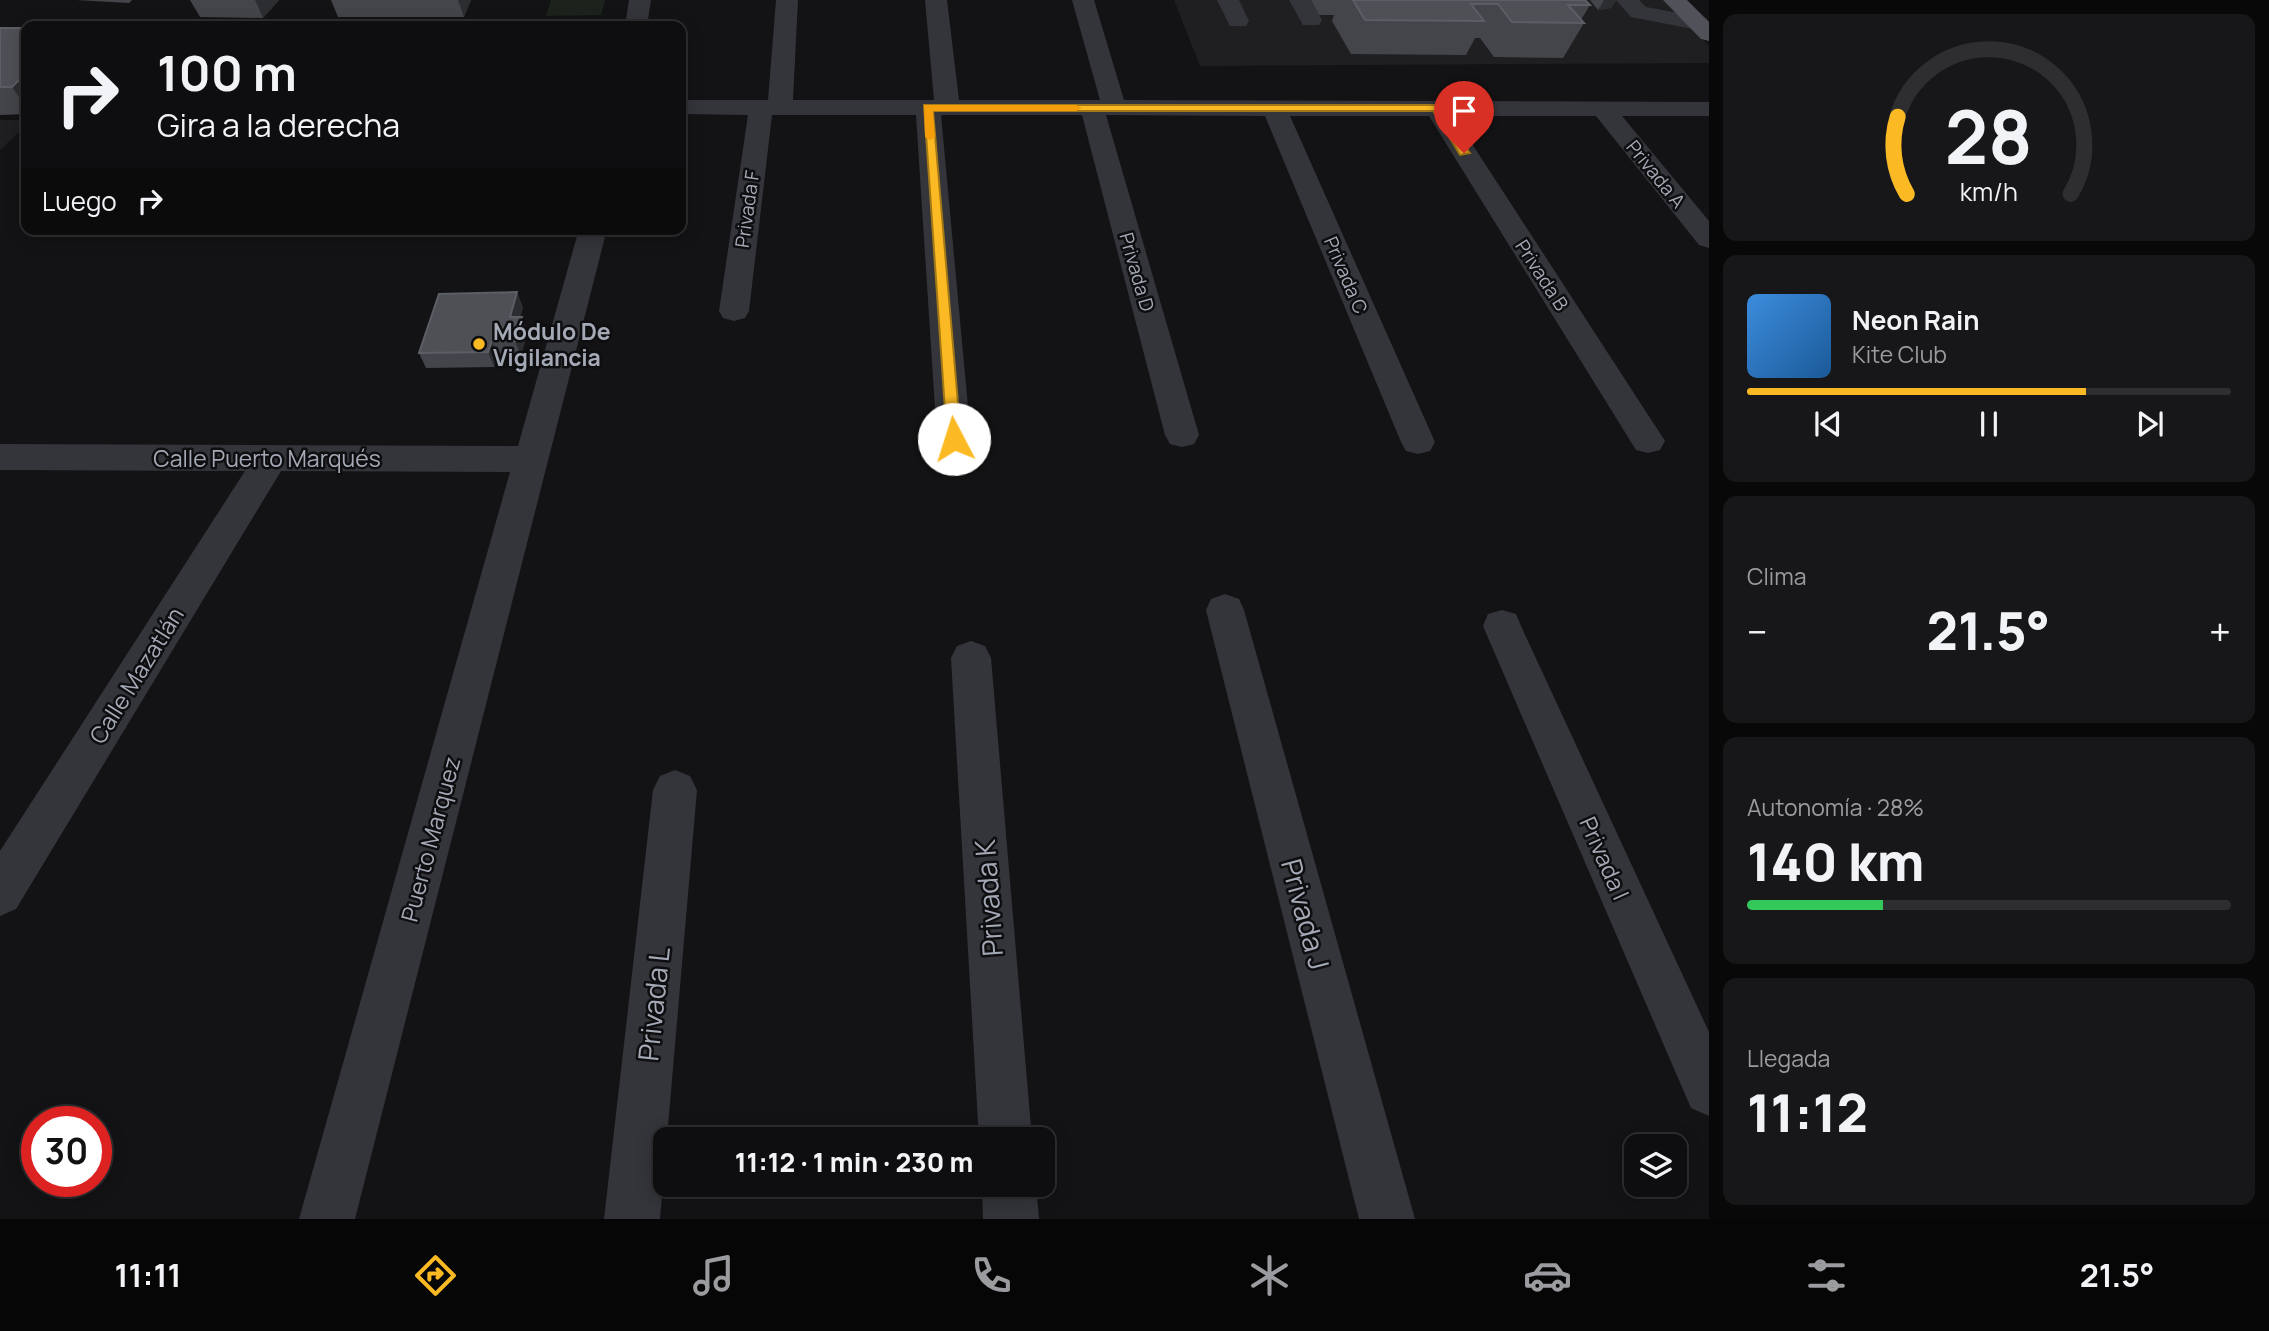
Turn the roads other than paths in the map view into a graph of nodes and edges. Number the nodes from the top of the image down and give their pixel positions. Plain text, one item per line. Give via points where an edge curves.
1 (640, 0) edge
2 (788, 0) edge
3 (936, 0) edge
4 (1083, 0) edge
5 (1228, 0) edge
6 (1300, 0) edge
7 (1627, 0) edge
8 (1675, 1) edge
9 (1709, 1) edge
10 (1311, 20) dead end
11 (637, 21) edge
12 (1238, 21) dead end
13 (1703, 29) edge
14 (686, 107) edge
15 (771, 107) junction
16 (937, 108) junction
17 (1103, 108) junction
18 (1274, 108) junction
19 (1436, 108) junction
20 (1603, 109) junction
21 (1709, 109) edge
22 (591, 235) edge
23 (1709, 239) edge
24 (734, 311) dead end
25 (1182, 435) dead end
26 (954, 439) dead end
27 (1648, 441) dead end
28 (1418, 442) dead end
29 (0, 457) edge
30 (271, 458) junction
31 (533, 459) junction
32 (1225, 610) dead end
33 (1502, 626) dead end
34 (971, 658) dead end
35 (675, 790) dead end
36 (0, 893) edge
37 (1709, 1090) edge
38 (1005, 1127) edge
39 (1010, 1197) edge
40 (327, 1219) edge
41 (632, 1219) edge
42 (1011, 1219) edge
43 (1387, 1219) edge

1 - 11 street
2 - 15 street, Privada F
3 - 16 street
4 - 17 street, Privada D
5 - 12 street
6 - 10 street
7 - 13 street via 1639,12
8 - 9 street
8 - 13 main road
14 - 15 street
15 - 16 street
15 - 24 street, Privada F
16 - 17 street
16 - 26 street
17 - 18 street
17 - 25 street, Privada D
18 - 19 street
18 - 28 street, Privada C
19 - 20 street
19 - 27 street, Privada B
20 - 21 street
20 - 23 street, Privada A
22 - 31 street, Puerto Marquez
29 - 30 street, Calle Puerto Marqués
30 - 31 street, Calle Puerto Marqués
30 - 36 street, Calle Mazatlán
31 - 40 street, Puerto Marquez
32 - 43 street, Privada J
33 - 37 street, Privada I
34 - 38 street, Privada K
35 - 41 street, Privada L
39 - 42 street

